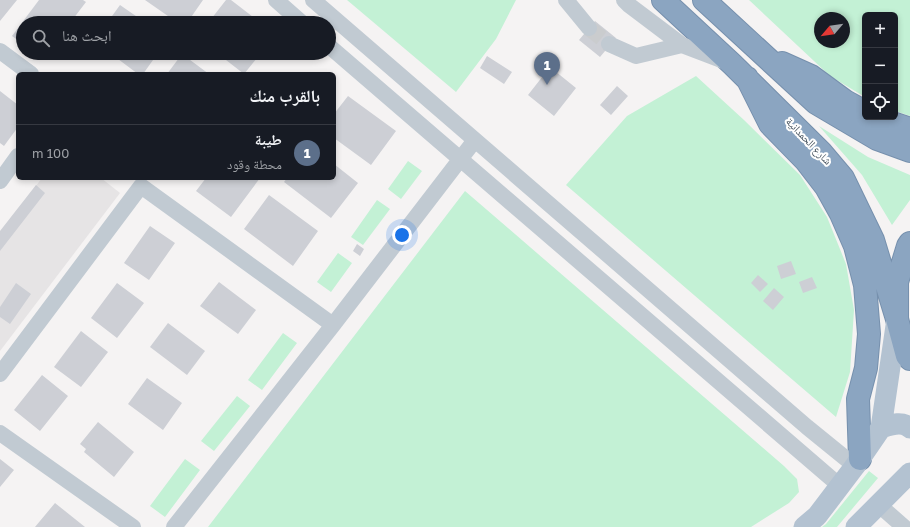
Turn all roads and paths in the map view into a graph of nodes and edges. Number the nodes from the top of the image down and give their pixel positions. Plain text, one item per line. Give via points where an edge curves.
1 (276, 0) edge
2 (313, 0) edge
3 (566, 0) edge
4 (624, 0) edge
5 (663, 0) edge
6 (704, 0) edge
7 (294, 16) edge
8 (332, 16) edge
9 (336, 20) edge
10 (589, 28) tunnel mouth
11 (610, 44) tunnel mouth
12 (682, 45) junction
13 (0, 51) edge
14 (336, 52) edge
15 (765, 56) junction
16 (739, 71) junction
17 (28, 72) edge
18 (862, 110) edge
19 (884, 120) edge
20 (910, 129) edge
21 (475, 140) junction
22 (910, 151) edge
23 (16, 159) edge
24 (460, 159) junction
25 (0, 181) edge
26 (138, 182) edge
27 (910, 243) edge
28 (897, 320) junction
29 (334, 325) junction
30 (910, 360) edge
31 (0, 374) edge
32 (881, 428) junction
33 (910, 428) edge
34 (0, 433) edge
35 (858, 463) junction
36 (910, 473) edge
37 (840, 486) junction
38 (879, 505) junction
39 (864, 525) edge
40 (133, 527) edge
41 (174, 527) edge
42 (804, 527) edge
43 (904, 527) edge

1 - 7 street
2 - 8 street
3 - 10 street
4 - 12 street
5 - 16 highway, شارع الحمدانية
6 - 15 highway
9 - 21 street
11 - 12 street via 636,56
12 - 16 street
13 - 17 street
14 - 24 street
15 - 18 highway via 811,76
15 - 22 highway via 816,103 877,139
16 - 28 highway, شارع الحمدانية via 821,152 843,178 873,240
16 - 35 highway via 770,124 806,161 826,187 855,246 865,285 869,334 866,368 858,399
19 - 20 highway
21 - 24 street
21 - 35 street via 807,427
23 - 25 street
24 - 29 street
24 - 37 street
26 - 29 street
26 - 31 street
27 - 28 highway via 897,282
28 - 30 highway, شارع الحمدانية
28 - 32 main road
29 - 41 street
32 - 33 main road via 897,424
32 - 35 main road
34 - 40 street
35 - 37 main road
36 - 38 main road
37 - 42 main road via 818,516
38 - 39 main road
38 - 43 street

